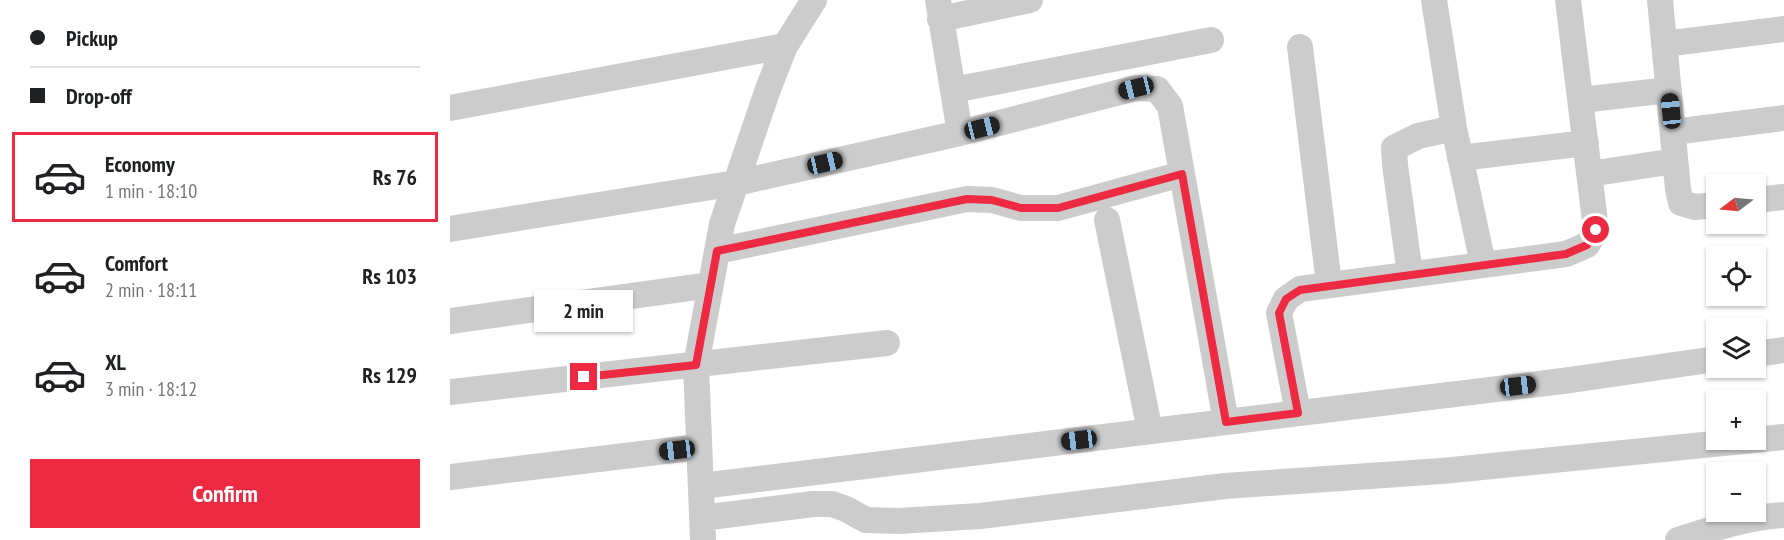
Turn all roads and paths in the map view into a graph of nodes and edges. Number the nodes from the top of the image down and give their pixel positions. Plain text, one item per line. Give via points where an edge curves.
1 (814, 0) edge
2 (1030, 0) edge
3 (1434, 0) edge
4 (1568, 0) edge
5 (1660, 0) edge
6 (939, 9) edge
7 (1784, 29) edge
8 (1211, 40) dead end
9 (1664, 44) junction
10 (785, 46) junction
11 (1300, 47) dead end
12 (953, 90) junction
13 (1668, 90) junction
14 (1581, 100) junction
15 (450, 108) edge
16 (1784, 118) edge
17 (1454, 128) junction
18 (1672, 132) junction
19 (960, 133) junction
20 (1586, 143) junction
21 (1460, 158) junction
22 (1675, 161) junction
23 (1182, 174) junction
24 (1589, 174) junction
25 (736, 183) junction
26 (1784, 197) edge
27 (1766, 199) edge
28 (1706, 206) edge
29 (1107, 220) dead end
30 (450, 230) edge
31 (717, 251) junction
32 (1483, 264) junction
33 (1410, 274) junction
34 (1329, 284) junction
35 (711, 285) junction
36 (450, 321) edge
37 (888, 343) dead end
38 (1784, 350) edge
39 (1766, 352) edge
40 (1706, 360) edge
41 (696, 365) junction
42 (450, 392) edge
43 (1298, 413) junction
44 (1226, 422) junction
45 (1150, 431) junction
46 (1784, 437) edge
47 (699, 447) junction
48 (450, 477) edge
49 (701, 486) junction
50 (1784, 515) edge
51 (702, 529) edge
52 (1678, 540) edge

1 - 10 street
2 - 6 street
3 - 17 street
4 - 14 street
5 - 9 street
6 - 12 street
7 - 9 street
8 - 12 street
9 - 13 street
10 - 15 street
10 - 25 street
11 - 34 street
12 - 19 street
13 - 14 street
13 - 18 street
14 - 20 street
16 - 18 street
17 - 21 street
17 - 33 street via 1418,136 1394,148
18 - 22 street
19 - 23 street via 1136,88 1157,89 1170,106
19 - 25 street
20 - 21 street
20 - 24 street
21 - 32 street
22 - 24 street
22 - 28 street via 1681,203
23 - 31 street via 1058,208 1021,208 992,200 967,199
23 - 44 street
24 - 32 street via 1596,230 1587,245 1566,254
25 - 30 street
25 - 31 street
26 - 27 street
29 - 45 street
31 - 35 street
32 - 33 street
33 - 34 street
34 - 43 street via 1300,290 1286,299 1279,313
35 - 36 street
35 - 41 street
37 - 41 street
38 - 39 street
40 - 43 street
41 - 42 street
41 - 47 street
43 - 44 street
44 - 45 street
45 - 49 street
46 - 51 street via 1442,471 1225,486 980,516 866,520 846,509 822,504
47 - 48 street
47 - 49 street
49 - 51 street
50 - 52 street via 1742,520

